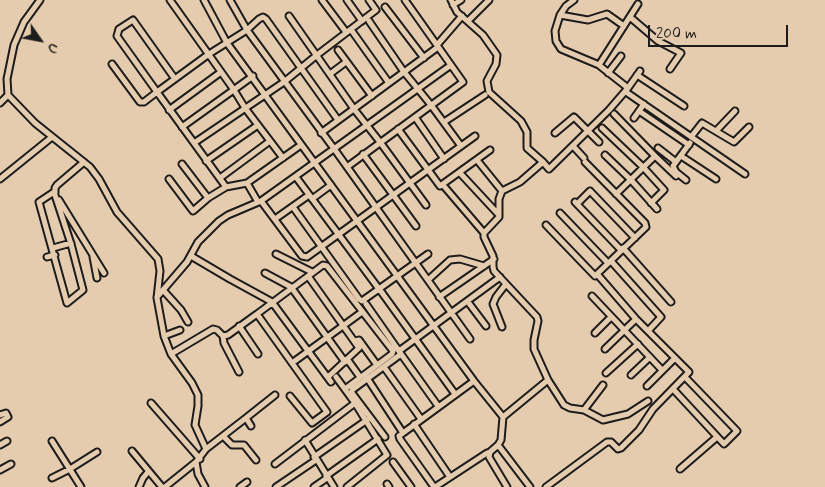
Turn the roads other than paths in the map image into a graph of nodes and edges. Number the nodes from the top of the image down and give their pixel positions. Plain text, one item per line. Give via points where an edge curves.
1 (40, 0) edge
2 (170, 0) edge
3 (204, 0) edge
4 (230, 0) edge
5 (322, 0) edge
6 (347, 0) edge
7 (369, 0) edge
8 (405, 0) edge
9 (461, 0) edge
10 (488, 0) edge
11 (574, 0) edge
12 (452, 3) edge
13 (638, 4) dead end
14 (385, 7) dead end
15 (560, 15) junction
16 (289, 16) dead end
17 (462, 16) junction
18 (630, 17) junction
19 (362, 21) junction
20 (369, 21) dead end
21 (468, 21) junction
22 (624, 26) junction
23 (247, 30) junction
24 (349, 32) junction
25 (228, 43) junction
26 (438, 46) junction
27 (338, 50) dead end
28 (209, 54) junction
29 (316, 55) junction
30 (622, 56) dead end
31 (424, 58) junction
32 (346, 62) junction
33 (112, 64) dead end
34 (451, 65) junction
35 (600, 66) dead end
36 (300, 68) junction
37 (670, 69) dead end
38 (221, 72) junction
39 (404, 72) junction
40 (608, 72) junction
41 (330, 74) junction
42 (253, 76) junction
43 (175, 79) junction
44 (284, 82) junction
45 (389, 83) junction
46 (418, 88) junction
47 (234, 90) junction
48 (627, 90) junction
49 (157, 92) junction
50 (265, 94) junction
51 (8, 95) junction
52 (485, 95) dead end
53 (372, 96) junction
54 (0, 103) edge
55 (431, 104) junction
56 (644, 104) junction
57 (684, 106) dead end
58 (245, 108) junction
59 (354, 109) junction
60 (169, 110) junction
61 (639, 111) junction
62 (735, 111) dead end
63 (614, 114) dead end
64 (415, 117) junction
65 (634, 118) dead end
66 (338, 120) junction
67 (444, 122) junction
68 (258, 124) junction
69 (368, 126) junction
70 (182, 127) junction
71 (750, 127) dead end
72 (398, 128) junction
73 (602, 128) dead end
74 (588, 131) junction
75 (716, 132) junction
76 (321, 133) junction
77 (554, 133) dead end
78 (52, 136) junction
79 (475, 136) dead end
80 (692, 138) junction
81 (270, 142) junction
82 (380, 142) junction
83 (599, 142) dead end
84 (194, 143) junction
85 (302, 145) junction
86 (688, 145) junction
87 (461, 146) junction
88 (573, 146) junction
89 (658, 148) dead end
90 (335, 150) junction
91 (490, 150) dead end
92 (364, 154) junction
93 (605, 155) dead end
94 (655, 156) junction
95 (681, 156) junction
96 (283, 158) junction
97 (444, 159) junction
98 (477, 160) junction
99 (206, 161) junction
100 (84, 162) junction
101 (543, 162) junction
102 (676, 162) junction
103 (316, 163) junction
104 (182, 164) dead end
105 (347, 167) junction
106 (643, 167) junction
107 (427, 171) junction
108 (460, 172) junction
109 (745, 174) dead end
110 (676, 176) dead end
111 (296, 177) junction
112 (220, 178) junction
113 (0, 179) edge
114 (169, 179) dead end
115 (630, 180) junction
116 (686, 180) dead end
117 (716, 180) dead end
118 (247, 183) junction
119 (410, 183) junction
120 (331, 185) junction
121 (443, 185) junction
122 (226, 187) junction
123 (502, 190) junction
124 (54, 192) junction
125 (616, 194) junction
126 (393, 196) junction
127 (310, 197) junction
128 (208, 198) junction
129 (259, 202) junction
130 (651, 202) junction
131 (426, 205) dead end
132 (293, 207) junction
133 (375, 208) junction
134 (657, 209) dead end
135 (560, 213) dead end
136 (499, 215) junction
137 (275, 219) junction
138 (357, 221) junction
139 (546, 225) dead end
140 (416, 226) dead end
141 (484, 233) junction
142 (338, 235) junction
143 (634, 238) junction
144 (84, 239) junction
145 (71, 244) junction
146 (322, 247) junction
147 (53, 248) junction
148 (622, 249) junction
149 (92, 252) junction
150 (276, 254) dead end
151 (428, 254) dead end
152 (55, 255) junction
153 (191, 256) junction
154 (47, 257) dead end
155 (494, 259) junction
156 (609, 262) junction
157 (415, 263) junction
158 (484, 266) junction
159 (104, 273) dead end
160 (265, 273) dead end
161 (310, 274) junction
162 (597, 274) junction
163 (397, 275) junction
164 (500, 277) junction
165 (97, 278) dead end
166 (428, 280) junction
167 (506, 284) junction
168 (291, 287) junction
169 (163, 290) junction
170 (379, 290) junction
171 (592, 296) dead end
172 (439, 297) junction
173 (157, 298) junction
174 (272, 302) junction
175 (468, 302) junction
176 (671, 302) dead end
177 (366, 304) dead end
178 (362, 312) junction
179 (257, 314) junction
180 (451, 314) junction
181 (611, 316) junction
182 (636, 319) junction
183 (188, 322) dead end
184 (344, 325) junction
185 (239, 326) junction
186 (434, 326) junction
187 (486, 326) dead end
188 (502, 327) dead end
189 (180, 330) dead end
190 (625, 330) junction
191 (648, 331) junction
192 (596, 333) dead end
193 (164, 336) junction
194 (223, 336) junction
195 (327, 338) junction
196 (416, 339) junction
197 (470, 339) dead end
198 (355, 341) junction
199 (638, 344) junction
200 (605, 349) dead end
201 (310, 351) junction
202 (400, 352) junction
203 (171, 354) junction
204 (258, 354) dead end
205 (650, 357) junction
206 (675, 358) junction
207 (346, 360) junction
208 (292, 363) junction
209 (381, 365) junction
210 (662, 370) junction
211 (239, 372) dead end
212 (606, 373) dead end
213 (631, 375) dead end
214 (336, 377) dead end
215 (360, 377) junction
216 (685, 377) junction
217 (367, 378) junction
218 (548, 380) junction
219 (474, 381) junction
220 (603, 385) dead end
221 (647, 386) dead end
222 (345, 389) junction
223 (673, 389) junction
224 (455, 394) junction
225 (275, 395) dead end
226 (290, 396) dead end
227 (648, 401) dead end
228 (151, 402) dead end
229 (355, 403) junction
230 (438, 406) junction
231 (584, 410) junction
232 (0, 415) edge
233 (503, 417) junction
234 (246, 418) junction
235 (421, 418) junction
236 (368, 419) junction
237 (0, 422) edge
238 (414, 424) junction
239 (251, 426) dead end
240 (403, 433) junction
241 (223, 436) junction
242 (385, 437) dead end
243 (717, 437) junction
244 (378, 439) junction
245 (305, 440) junction
246 (7, 441) dead end
247 (52, 441) dead end
248 (0, 445) edge
249 (498, 445) junction
250 (206, 449) junction
251 (132, 451) dead end
252 (96, 452) dead end
253 (490, 452) junction
254 (315, 458) junction
255 (256, 460) dead end
256 (198, 461) junction
257 (393, 462) dead end
258 (11, 464) dead end
259 (275, 464) dead end
260 (680, 469) dead end
261 (0, 470) edge
262 (70, 470) junction
263 (148, 472) junction
264 (327, 477) junction
265 (450, 477) junction
266 (52, 478) dead end
267 (247, 482) dead end
268 (81, 487) edge
269 (139, 487) edge
270 (164, 487) edge
271 (205, 487) edge
272 (240, 487) edge
273 (276, 487) edge
274 (314, 487) edge
275 (334, 487) edge
276 (347, 487) edge
277 (411, 487) edge
278 (435, 487) edge
279 (507, 487) edge
280 (530, 487) edge
281 (546, 487) edge

1 - 51 street via 24,22 14,45 7,79
2 - 28 street
3 - 25 street
4 - 23 street
5 - 24 street
6 - 19 street
7 - 19 street via 376,10
8 - 26 street
9 - 12 street
10 - 21 street
11 - 15 street
12 - 17 street
13 - 18 street
14 - 31 street
15 - 22 street via 588,20 606,14
15 - 22 street via 555,31 558,46 599,65
16 - 29 street
17 - 21 street
17 - 26 street
18 - 22 street
18 - 37 street via 658,41 682,53
19 - 24 street
20 - 39 street
21 - 101 street via 490,43 498,58 487,81 489,92 521,121 527,132 528,148
23 - 25 street
23 - 36 street via 265,18
23 - 44 street
24 - 29 street
24 - 45 street
25 - 28 street
25 - 42 street
26 - 31 street
26 - 34 street
27 - 32 street
28 - 38 street
28 - 43 street
29 - 36 street
29 - 41 street
30 - 40 street
31 - 39 street
32 - 41 street
32 - 53 street
33 - 49 street via 140,102
34 - 46 street
34 - 55 street via 463,82
35 - 40 street
36 - 44 street
36 - 66 street
38 - 47 street
38 - 60 street
39 - 45 street
39 - 46 street
40 - 48 street
41 - 59 street
42 - 47 street
42 - 50 street
43 - 49 street
43 - 49 street via 133,20 119,29 117,36
44 - 50 street
44 - 76 street
45 - 53 street
46 - 55 street
46 - 69 street
47 - 58 street
47 - 70 street
48 - 56 street
48 - 57 street via 639,73
48 - 74 street
49 - 60 street
50 - 58 street
50 - 85 street
51 - 54 street
51 - 78 street via 29,118
52 - 67 street
53 - 59 street
55 - 64 street
55 - 67 street
56 - 61 street
56 - 80 street
58 - 68 street
58 - 84 street
59 - 66 street
59 - 69 street
60 - 70 street
61 - 65 street
61 - 86 street
62 - 75 street
63 - 94 street
64 - 72 street
64 - 97 street
66 - 76 street
67 - 87 street
68 - 81 street
68 - 99 street
69 - 82 street
69 - 90 street
70 - 84 street
71 - 75 street via 734,142
72 - 82 street
72 - 107 street
73 - 106 street
74 - 77 street via 574,117
74 - 83 street
74 - 88 street
75 - 80 street via 702,123
76 - 90 street
78 - 100 street
78 - 113 street
79 - 87 street
80 - 86 street
80 - 109 street
81 - 96 street
81 - 112 street
82 - 92 street
82 - 119 street
84 - 99 street
85 - 96 street
85 - 103 street
86 - 95 street
87 - 97 street
88 - 101 street via 549,169
88 - 125 street
89 - 102 street
90 - 103 street
90 - 105 street
91 - 98 street
92 - 105 street
92 - 126 street
93 - 115 street
94 - 106 street
94 - 110 street
95 - 102 street
95 - 117 street
96 - 118 street
97 - 107 street
98 - 108 street
98 - 123 street
99 - 112 street
100 - 124 street via 57,185
100 - 173 street via 98,176 116,212 158,259
101 - 123 street via 520,182
102 - 116 street via 674,170
103 - 111 street
103 - 120 street
104 - 128 street
105 - 133 street
106 - 115 street
106 - 130 street via 664,190
107 - 119 street
107 - 121 street via 438,185
108 - 121 street
108 - 136 street
111 - 127 street
111 - 129 street
112 - 122 street
114 - 128 street via 192,210
115 - 125 street
115 - 130 street
118 - 122 street
118 - 129 street
119 - 126 street
119 - 131 street
120 - 127 street
120 - 138 street
121 - 141 street
122 - 128 street
123 - 136 street via 498,200
124 - 144 street
124 - 145 street
124 - 147 street via 39,202
125 - 143 street via 645,223 646,227
126 - 133 street
126 - 140 street
127 - 132 street
127 - 142 street
129 - 137 street
129 - 153 street via 219,221 198,242
130 - 134 street
132 - 137 street
132 - 146 street
133 - 138 street
133 - 157 street
135 - 156 street
136 - 141 street
137 - 146 street via 302,256 306,257
138 - 142 street
138 - 163 street
139 - 162 street via 595,276
141 - 155 street
142 - 146 street
142 - 170 street
143 - 148 street
143 - 148 street via 590,191 576,203
144 - 145 street
144 - 149 street
145 - 147 street
145 - 152 street via 82,290 67,303
146 - 170 street via 360,301
147 - 152 street
148 - 156 street
148 - 176 street
149 - 159 street
149 - 165 street
150 - 161 street
151 - 157 street
152 - 154 street
153 - 169 street
153 - 174 street
155 - 158 street
155 - 164 street via 493,268
156 - 162 street
156 - 191 street via 661,317
157 - 163 street
157 - 166 street
158 - 166 street via 460,259 450,260
158 - 172 street
160 - 168 street
161 - 168 street
161 - 178 street via 326,265
161 - 184 street
162 - 182 street
163 - 170 street
163 - 186 street
164 - 167 street
164 - 175 street
166 - 172 street
167 - 188 street via 493,304
167 - 218 street via 537,317 534,349
168 - 174 street
168 - 195 street
169 - 173 street
169 - 183 street
170 - 196 street
171 - 181 street
172 - 180 street
173 - 193 street
174 - 179 street
174 - 201 street
175 - 180 street
175 - 187 street
177 - 202 street
178 - 184 street
178 - 209 street via 393,350
179 - 185 street
179 - 208 street
180 - 186 street
180 - 197 street
181 - 190 street
181 - 192 street
182 - 190 street
182 - 191 street
184 - 195 street
184 - 198 street
185 - 194 street
185 - 204 street
186 - 196 street
186 - 219 street
189 - 193 street
190 - 199 street
190 - 200 street
191 - 206 street
193 - 203 street
194 - 203 street via 213,329
194 - 211 street
195 - 201 street
195 - 207 street
196 - 202 street
196 - 224 street
198 - 207 street via 359,349
198 - 209 street via 359,340
199 - 205 street
199 - 212 street
201 - 207 street via 329,380
201 - 208 street
202 - 209 street
202 - 230 street
203 - 250 street via 198,395 194,423
205 - 210 street
205 - 213 street
206 - 210 street
206 - 216 street via 689,372
207 - 215 street
208 - 226 street via 327,412 312,423
209 - 215 street
209 - 217 street
209 - 235 street
210 - 221 street
214 - 222 street
215 - 222 street
216 - 223 street
216 - 243 street via 737,431 724,444
217 - 236 street via 352,392
217 - 240 street
218 - 231 street via 564,405
218 - 233 street
219 - 224 street
219 - 233 street
220 - 231 street
222 - 229 street
223 - 243 street
223 - 281 street via 621,448 607,442
224 - 230 street
225 - 234 street
227 - 231 street via 628,414 605,420
228 - 256 street
229 - 236 street
229 - 245 street
230 - 235 street
232 - 237 street via 6,413 8,417
233 - 249 street
234 - 239 street
234 - 241 street
235 - 238 street
236 - 242 street
236 - 244 street
236 - 254 street
238 - 240 street
238 - 265 street
240 - 278 street via 400,439
241 - 250 street
241 - 255 street via 232,445 244,445
243 - 260 street
244 - 264 street
244 - 276 street via 387,452 386,457
245 - 254 street
245 - 259 street
246 - 248 street
247 - 262 street
249 - 253 street
249 - 280 street
250 - 256 street
251 - 263 street
252 - 262 street
253 - 265 street
253 - 279 street via 489,460
254 - 264 street
254 - 273 street
256 - 270 street
256 - 271 street via 198,474
257 - 277 street
258 - 261 street
262 - 266 street
262 - 268 street
263 - 269 street
263 - 270 street
264 - 274 street
264 - 275 street
265 - 278 street
267 - 272 street

